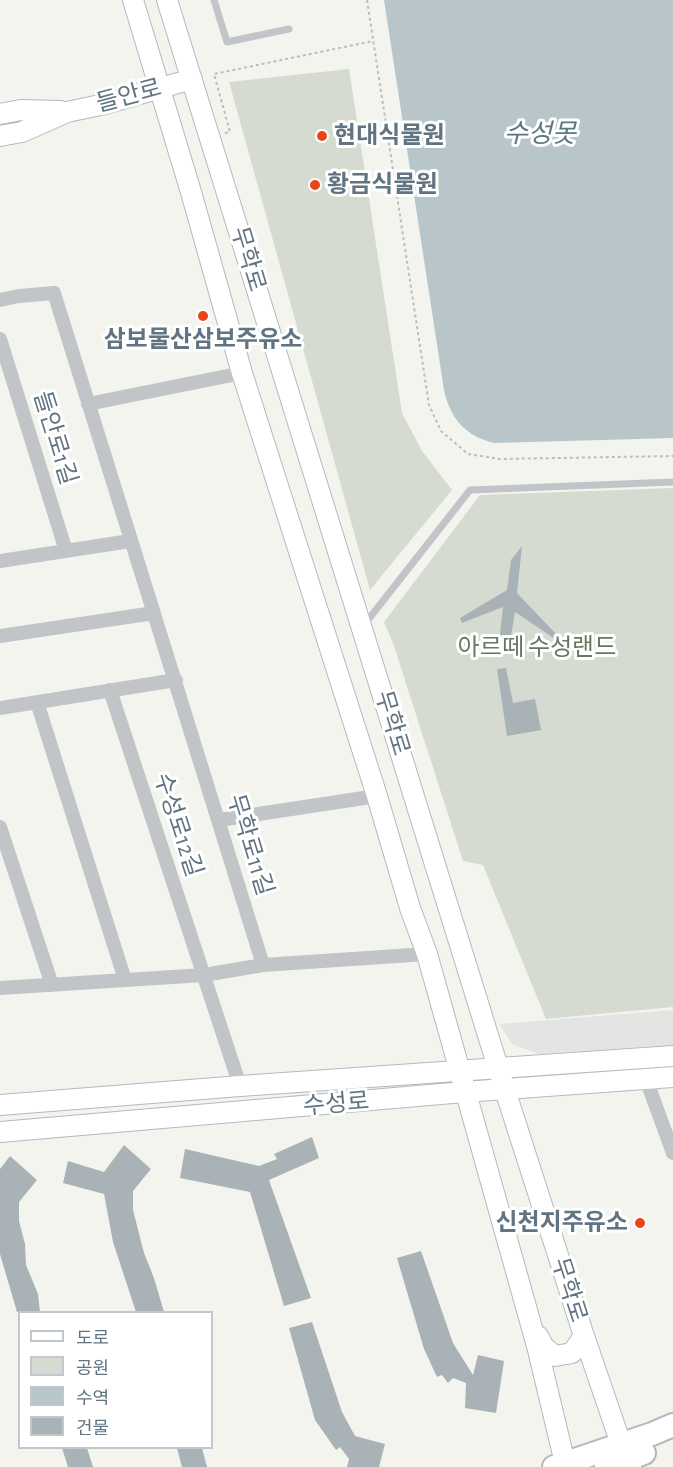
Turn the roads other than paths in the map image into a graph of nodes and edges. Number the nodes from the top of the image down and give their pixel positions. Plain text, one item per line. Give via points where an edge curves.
1 (133, 0) edge
2 (167, 0) edge
3 (214, 0) edge
4 (289, 29) dead end
5 (192, 79) junction
6 (159, 88) junction
7 (67, 112) junction
8 (0, 114) edge
9 (0, 136) edge
10 (0, 300) edge
11 (0, 339) edge
12 (242, 373) junction
13 (88, 404) junction
14 (673, 482) edge
15 (130, 541) junction
16 (66, 551) junction
17 (0, 561) edge
18 (154, 613) junction
19 (362, 627) junction
20 (0, 636) edge
21 (176, 680) junction
22 (110, 690) junction
23 (37, 702) junction
24 (0, 708) edge
25 (376, 796) junction
26 (219, 820) junction
27 (0, 827) edge
28 (427, 954) junction
29 (263, 965) junction
30 (204, 975) junction
31 (125, 980) junction
32 (52, 985) junction
33 (0, 988) edge
34 (673, 1056) edge
35 (499, 1069) junction
36 (459, 1071) junction
37 (673, 1077) edge
38 (646, 1079) junction
39 (240, 1086) junction
40 (505, 1090) junction
41 (464, 1092) junction
42 (0, 1105) edge
43 (0, 1132) edge
44 (673, 1153) edge
45 (531, 1323) junction
46 (584, 1336) junction
47 (673, 1425) edge
48 (673, 1442) edge
49 (621, 1459) edge
50 (562, 1466) edge

1 - 6 main road, 무학로
2 - 5 main road, 무학로
3 - 4 lane via 227,42
5 - 6 main road, 들안로
5 - 19 main road, 무학로
6 - 7 main road, 들안로
6 - 12 main road, 무학로
7 - 8 main road, 들안로 via 21,110
7 - 9 main road, 들안로 via 22,132
10 - 13 street, 들안로1길 via 54,293
11 - 16 street, 들안로1길
12 - 13 street
12 - 25 main road, 무학로
13 - 15 street, 무학로11길
14 - 19 lane via 470,490
15 - 16 street
15 - 18 street, 무학로11길
16 - 17 street
18 - 20 street
18 - 21 street, 무학로11길
19 - 35 main road, 무학로
21 - 22 street
21 - 26 street, 무학로11길
22 - 23 street
22 - 30 street, 수성로12길
23 - 24 street
23 - 31 street
25 - 26 street
25 - 28 main road, 무학로
26 - 29 street, 무학로11길
27 - 32 street
28 - 29 street
28 - 36 main road, 무학로
29 - 30 street
30 - 31 street
30 - 39 street, 수성로12길
31 - 32 street
32 - 33 street
34 - 35 main road, 수성로
35 - 36 main road, 수성로
35 - 40 main road, 무학로
36 - 39 main road, 수성로
36 - 41 main road, 무학로
37 - 38 main road, 수성로
38 - 40 main road, 수성로
38 - 44 street
39 - 42 main road, 수성로
40 - 41 main road, 수성로
40 - 46 main road, 무학로
41 - 43 main road, 수성로
41 - 45 main road, 무학로
45 - 46 main road via 544,1347 555,1356 572,1353
45 - 50 main road, 무학로
46 - 49 main road, 무학로
47 - 49 main road
48 - 49 main road
49 - 50 main road

